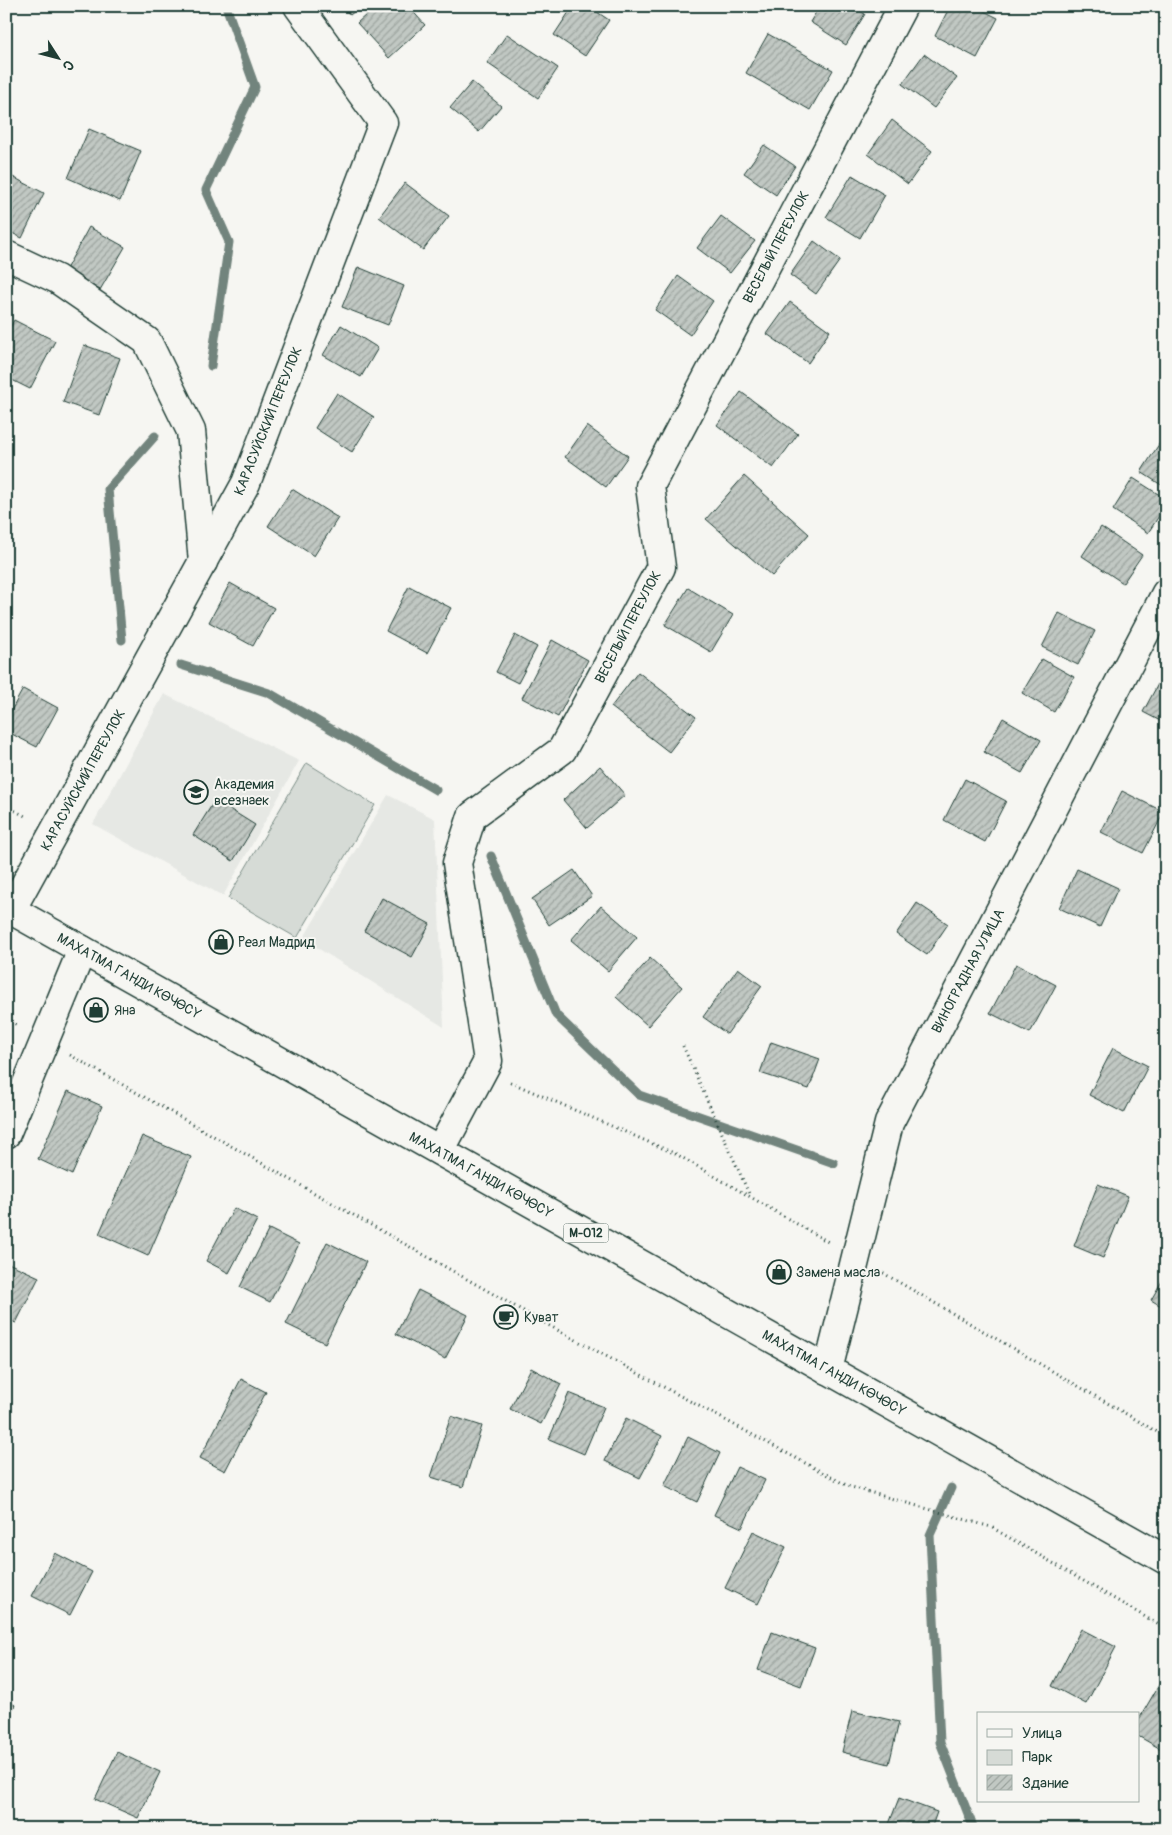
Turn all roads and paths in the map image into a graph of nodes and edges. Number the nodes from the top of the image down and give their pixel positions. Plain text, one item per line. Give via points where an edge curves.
1 (298, 6) edge
2 (903, 6) edge
3 (6, 255) edge
4 (203, 562) junction
5 (1166, 594) edge
6 (9, 908) edge
7 (82, 950) junction
8 (6, 1019) edge
9 (45, 1041) junction
10 (683, 1046) dead end
11 (6, 1134) edge
12 (440, 1151) junction
13 (750, 1196) dead end
14 (828, 1370) junction
15 (1166, 1560) edge
16 (1166, 1629) edge

1 - 4 street, КАРАСУЙСКИЙ ПЕРЕУЛОК via 383,123 246,483
2 - 12 street, ВЕСЕЛЫЙ ПЕРЕУЛОК via 650,486 661,567 562,750 472,816 457,864 488,1061
3 - 4 street via 57,279 147,341 191,431
4 - 6 street, КАРАСУЙСКИЙ ПЕРЕУЛОК
5 - 14 street, ВИНОГРАДНАЯ УЛИЦА via 889,1123
6 - 7 street, МАХАТМА ГАНДИ КӨЧӨСҮ / М-012
7 - 9 street
7 - 12 street, МАХАТМА ГАНДИ КӨЧӨСҮ / М-012
8 - 9 path
9 - 11 street
9 - 16 path via 550,1326 848,1486 991,1527
10 - 13 path
12 - 14 street, МАХАТМА ГАНДИ КӨЧӨСҮ / М-012
14 - 15 street, МАХАТМА ГАНДИ КӨЧӨСҮ / М-012

